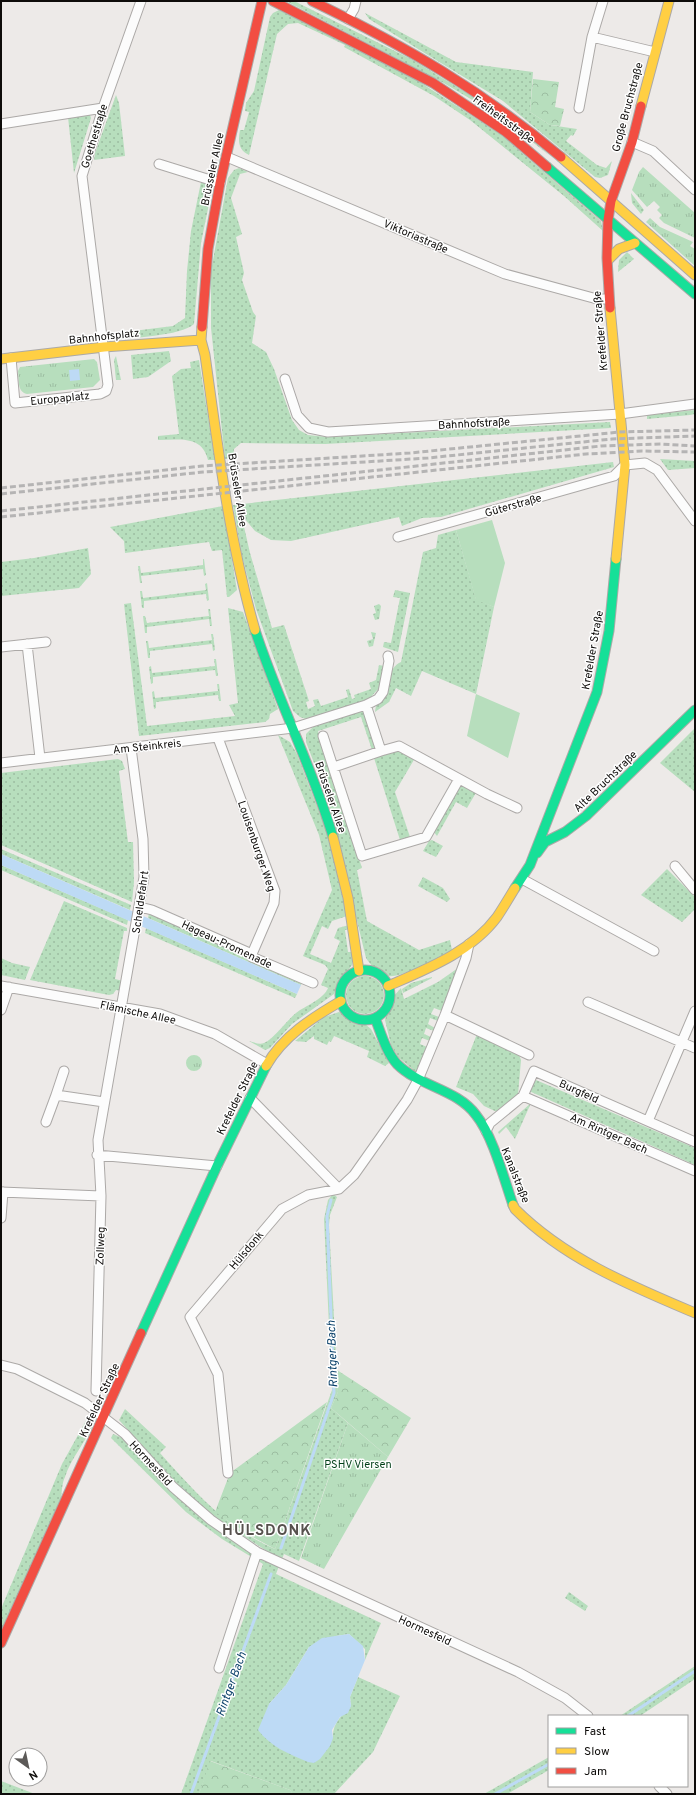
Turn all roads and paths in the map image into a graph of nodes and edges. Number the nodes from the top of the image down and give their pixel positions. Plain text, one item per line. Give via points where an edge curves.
1 (141, 1) edge
2 (262, 1) edge
3 (273, 1) edge
4 (312, 1) edge
5 (356, 1) edge
6 (603, 1) edge
7 (669, 1) edge
8 (348, 19) junction
9 (592, 37) junction
10 (655, 52) junction
11 (103, 108) junction
12 (578, 108) dead end
13 (1, 124) edge
14 (632, 142) junction
15 (226, 157) junction
16 (159, 164) dead end
17 (220, 183) junction
18 (695, 190) edge
19 (611, 201) junction
20 (608, 220) junction
21 (635, 243) junction
22 (608, 260) junction
23 (695, 275) edge
24 (695, 294) edge
25 (609, 299) junction
26 (201, 340) junction
27 (104, 347) junction
28 (11, 358) junction
29 (1, 359) edge
30 (285, 379) dead end
31 (695, 404) edge
32 (620, 414) junction
33 (625, 465) junction
34 (695, 521) edge
35 (398, 537) dead end
36 (46, 642) dead end
37 (27, 644) junction
38 (1, 647) edge
39 (388, 656) dead end
40 (366, 705) junction
41 (695, 710) edge
42 (293, 728) junction
43 (322, 736) dead end
44 (218, 738) junction
45 (131, 748) junction
46 (381, 751) junction
47 (40, 758) junction
48 (1, 762) edge
49 (334, 767) junction
50 (459, 779) junction
51 (517, 808) dead end
52 (530, 865) junction
53 (675, 866) dead end
54 (522, 879) junction
55 (695, 890) edge
56 (139, 910) junction
57 (469, 944) junction
58 (654, 951) dead end
59 (252, 954) junction
60 (359, 971) junction
61 (313, 983) dead end
62 (5, 986) edge
63 (388, 986) junction
64 (341, 1001) junction
65 (588, 1002) dead end
66 (122, 1007) junction
67 (1, 1010) edge
68 (695, 1011) edge
69 (445, 1015) junction
70 (375, 1018) junction
71 (681, 1042) junction
72 (695, 1048) edge
73 (529, 1055) dead end
74 (267, 1064) junction
75 (64, 1071) dead end
76 (418, 1080) junction
77 (56, 1095) junction
78 (523, 1096) junction
79 (250, 1098) junction
80 (104, 1102) junction
81 (46, 1122) dead end
82 (648, 1122) junction
83 (486, 1131) junction
84 (695, 1142) edge
85 (98, 1155) junction
86 (217, 1166) junction
87 (695, 1170) edge
88 (339, 1189) junction
89 (2, 1192) edge
90 (101, 1196) junction
91 (1, 1218) edge
92 (695, 1313) edge
93 (1, 1365) edge
94 (96, 1391) dead end
95 (103, 1418) junction
96 (228, 1473) dead end
97 (260, 1553) junction
98 (1, 1643) edge
99 (219, 1668) dead end
100 (587, 1715) edge

1 - 11 street, Goethestraße
2 - 15 main road, Brüsseler Allee
3 - 20 main road, Freiheitsstraße via 433,83 506,132
4 - 8 main road, Freiheitsstraße
5 - 8 street
6 - 9 street
7 - 10 main road, Große Bruchstraße
8 - 19 main road, Freiheitsstraße via 414,53 466,85 549,146
9 - 10 street
9 - 12 street
10 - 14 main road, Große Bruchstraße
11 - 13 street
11 - 27 street, Goethestraße via 82,176
14 - 18 street via 653,151
14 - 19 main road, Große Bruchstraße
15 - 17 main road, Brüsseler Allee
15 - 25 street, Viktoriastraße via 505,274 597,299
16 - 17 street
17 - 26 main road, Brüsseler Allee via 208,249
19 - 20 main road, Große Bruchstraße
19 - 23 main road, Freiheitsstraße
20 - 21 main road, Freiheitsstraße
20 - 22 main road, Krefelder Straße
21 - 22 main road via 618,248
21 - 24 main road, Freiheitsstraße
22 - 25 main road, Krefelder Straße
25 - 32 main road, Krefelder Straße
26 - 27 main road, Bahnhofsplatz
26 - 42 main road, Brüsseler Allee via 246,601
27 - 28 main road, Bahnhofsplatz
27 - 28 street, Europaplatz via 108,385 106,391 100,394 15,403
28 - 29 main road, Bahnhofsplatz
30 - 32 street, Bahnhofstraße via 297,415 309,428 328,432
31 - 32 street, Bahnhofstraße
32 - 33 main road, Krefelder Straße
33 - 34 street via 645,463 658,470
33 - 35 street, Güterstraße via 614,476
33 - 52 main road, Krefelder Straße via 609,631 597,692
36 - 37 street
37 - 38 street
37 - 47 street
39 - 40 street, Am Steinkreis via 383,692
40 - 42 street, Am Steinkreis
40 - 46 street
41 - 52 main road, Alte Bruchstraße via 586,816 565,832 545,842
42 - 44 street, Am Steinkreis
42 - 60 main road, Brüsseler Allee via 322,802 337,850 352,918
43 - 49 street
44 - 45 street, Am Steinkreis
44 - 59 street, Louisenburger Weg via 275,891 274,903
45 - 47 street, Am Steinkreis
45 - 56 street, Scheldefahrt via 145,864
46 - 49 street
46 - 50 street via 400,746
47 - 48 street, Am Steinkreis
49 - 50 street via 362,856 426,837
50 - 51 street
52 - 54 main road, Krefelder Straße
53 - 55 street
54 - 57 main road, Krefelder Straße via 496,918
54 - 58 street
56 - 59 street, Hageau-Promenade via 152,910
56 - 66 street, Scheldefahrt
57 - 63 main road, Krefelder Straße via 439,964
57 - 69 street
59 - 61 street, Hageau-Promenade via 252,957
60 - 63 main road via 376,973
60 - 64 main road via 343,984
62 - 66 street, Flämische Allee
62 - 67 street
63 - 70 main road via 390,994 387,1006
64 - 70 main road via 345,1010 356,1018
64 - 74 main road, Krefelder Straße via 307,1021 290,1036
65 - 71 street
66 - 74 street, Flämische Allee via 160,1014 193,1025 233,1043
66 - 80 street, Zollweg
68 - 71 street
69 - 73 street
69 - 76 street
70 - 76 main road, Kanalstraße via 390,1055 398,1065
71 - 72 street
71 - 82 street
74 - 79 main road, Krefelder Straße
75 - 77 street
76 - 83 main road, Kanalstraße via 456,1097 476,1114
76 - 88 street via 407,1100 354,1175
77 - 80 street
77 - 81 street
78 - 82 street, Burgfeld via 534,1071
78 - 83 street, Burgfeld via 490,1123
78 - 87 street, Am Rintger Bach
79 - 86 main road, Krefelder Straße
79 - 88 street
80 - 85 street, Zollweg
82 - 84 street, Burgfeld
83 - 92 main road, Kanalstraße via 515,1209 535,1229 626,1284
85 - 86 street
85 - 90 street, Zollweg
86 - 95 main road, Krefelder Straße
88 - 96 street, Hülsdonk via 308,1195 282,1209 190,1317 218,1374
89 - 90 street
89 - 91 street
90 - 94 street, Zollweg
93 - 95 street, Hormesfeld via 34,1376 85,1404
95 - 97 street, Hormesfeld via 125,1434 173,1487 211,1520
95 - 98 main road, Krefelder Straße
97 - 99 street
97 - 100 street, Hormesfeld via 518,1672 560,1695

